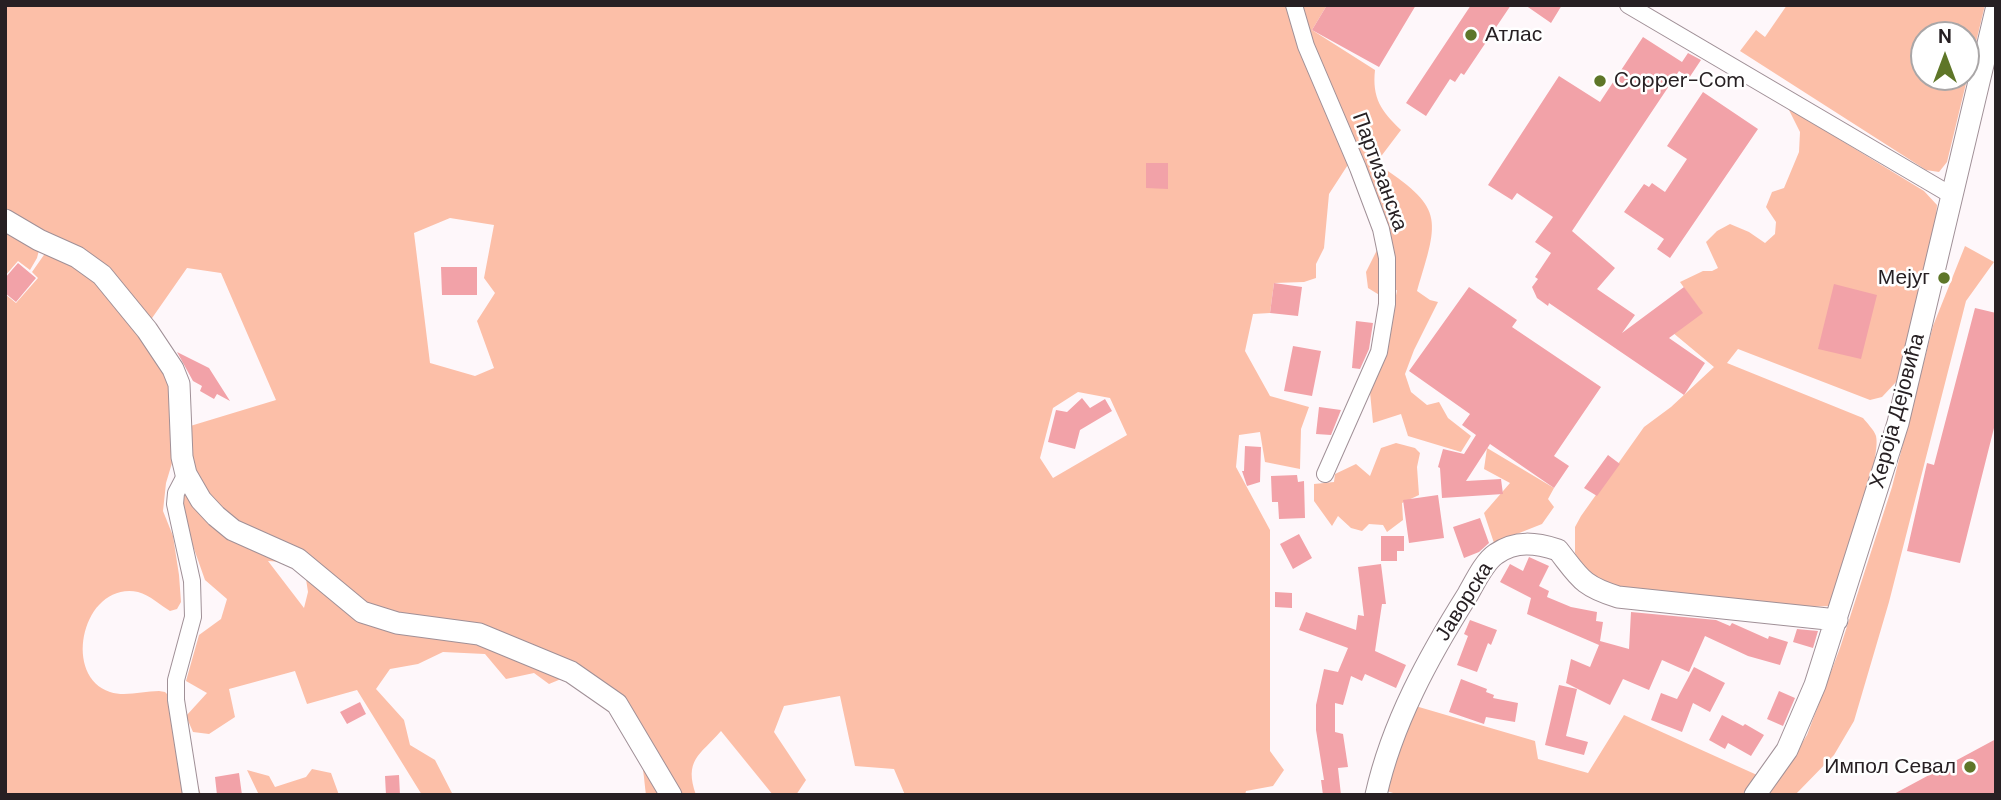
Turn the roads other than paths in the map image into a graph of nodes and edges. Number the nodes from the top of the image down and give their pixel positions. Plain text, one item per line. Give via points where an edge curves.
1 (1294, 5) edge
2 (1628, 5) edge
3 (1996, 10) edge
4 (1951, 194) junction
5 (5, 220) edge
6 (186, 474) junction
7 (1325, 474) dead end
8 (1837, 620) junction
9 (191, 795) edge
10 (671, 795) edge
11 (1376, 795) edge
12 (1755, 795) edge

1 - 7 street, Партизанска via 1306,46 1363,180 1387,258 1380,352
2 - 4 street
3 - 4 street, Хероја Дејовића
4 - 8 street, Хероја Дејовића via 1898,423
5 - 6 street via 102,275 139,319 179,384
6 - 9 street via 174,504 192,581 193,617 176,680 176,700
6 - 10 street via 201,500 233,530 298,559 362,612 397,623 479,634 571,672 617,704
8 - 11 street, Јаворска via 1618,597 1588,586 1558,550 1524,543 1510,547 1494,555 1430,658 1395,730
8 - 12 street, Хероја Дејовића via 1787,750

